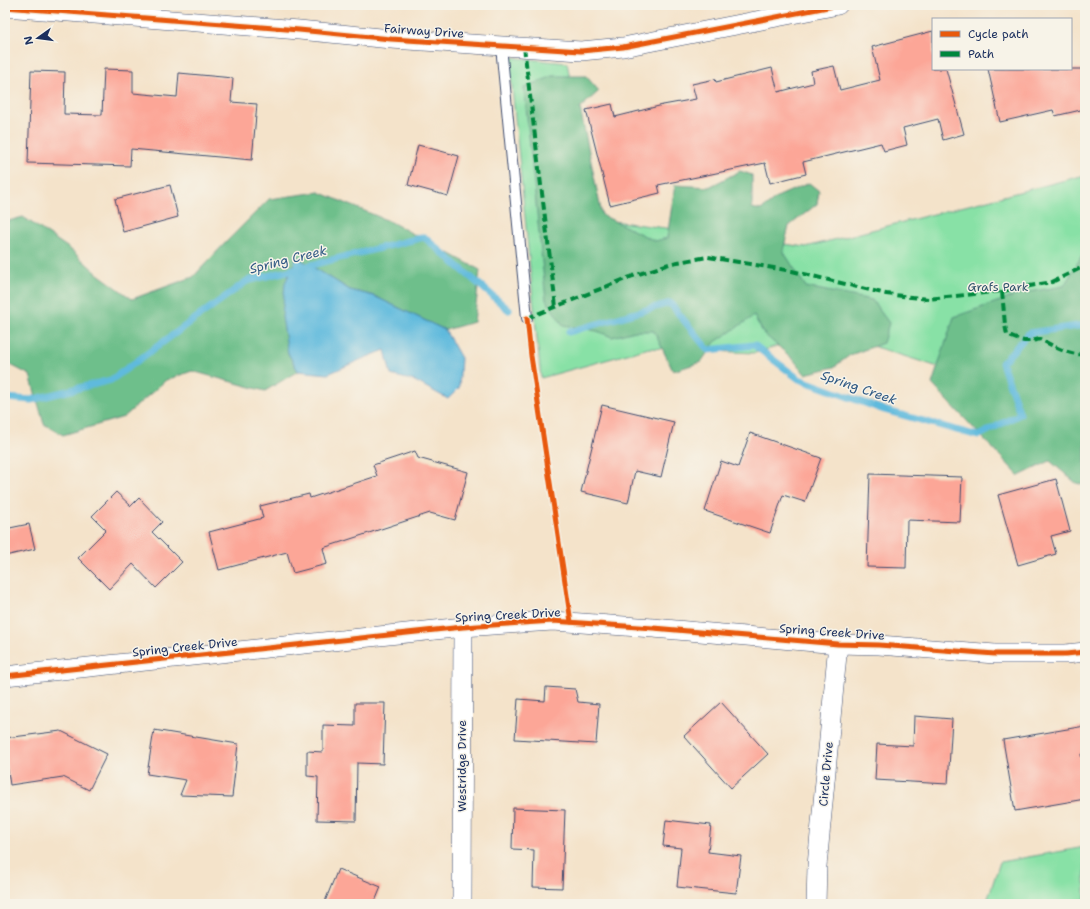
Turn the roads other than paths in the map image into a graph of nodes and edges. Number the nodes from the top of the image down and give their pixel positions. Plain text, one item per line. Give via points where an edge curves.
1 (838, 5) edge
2 (5, 7) edge
3 (501, 46) junction
4 (527, 318) dead end
5 (463, 627) junction
6 (838, 644) junction
7 (1085, 652) edge
8 (5, 676) edge
9 (462, 904) edge
10 (816, 904) edge

1 - 3 street, Fairway Drive via 623,48 581,51
2 - 3 street, Fairway Drive
3 - 4 lane
5 - 6 street, Spring Creek Drive via 553,621
5 - 8 street, Spring Creek Drive
5 - 9 street, Westridge Drive
6 - 7 street, Spring Creek Drive via 995,654
6 - 10 street, Circle Drive via 817,866

